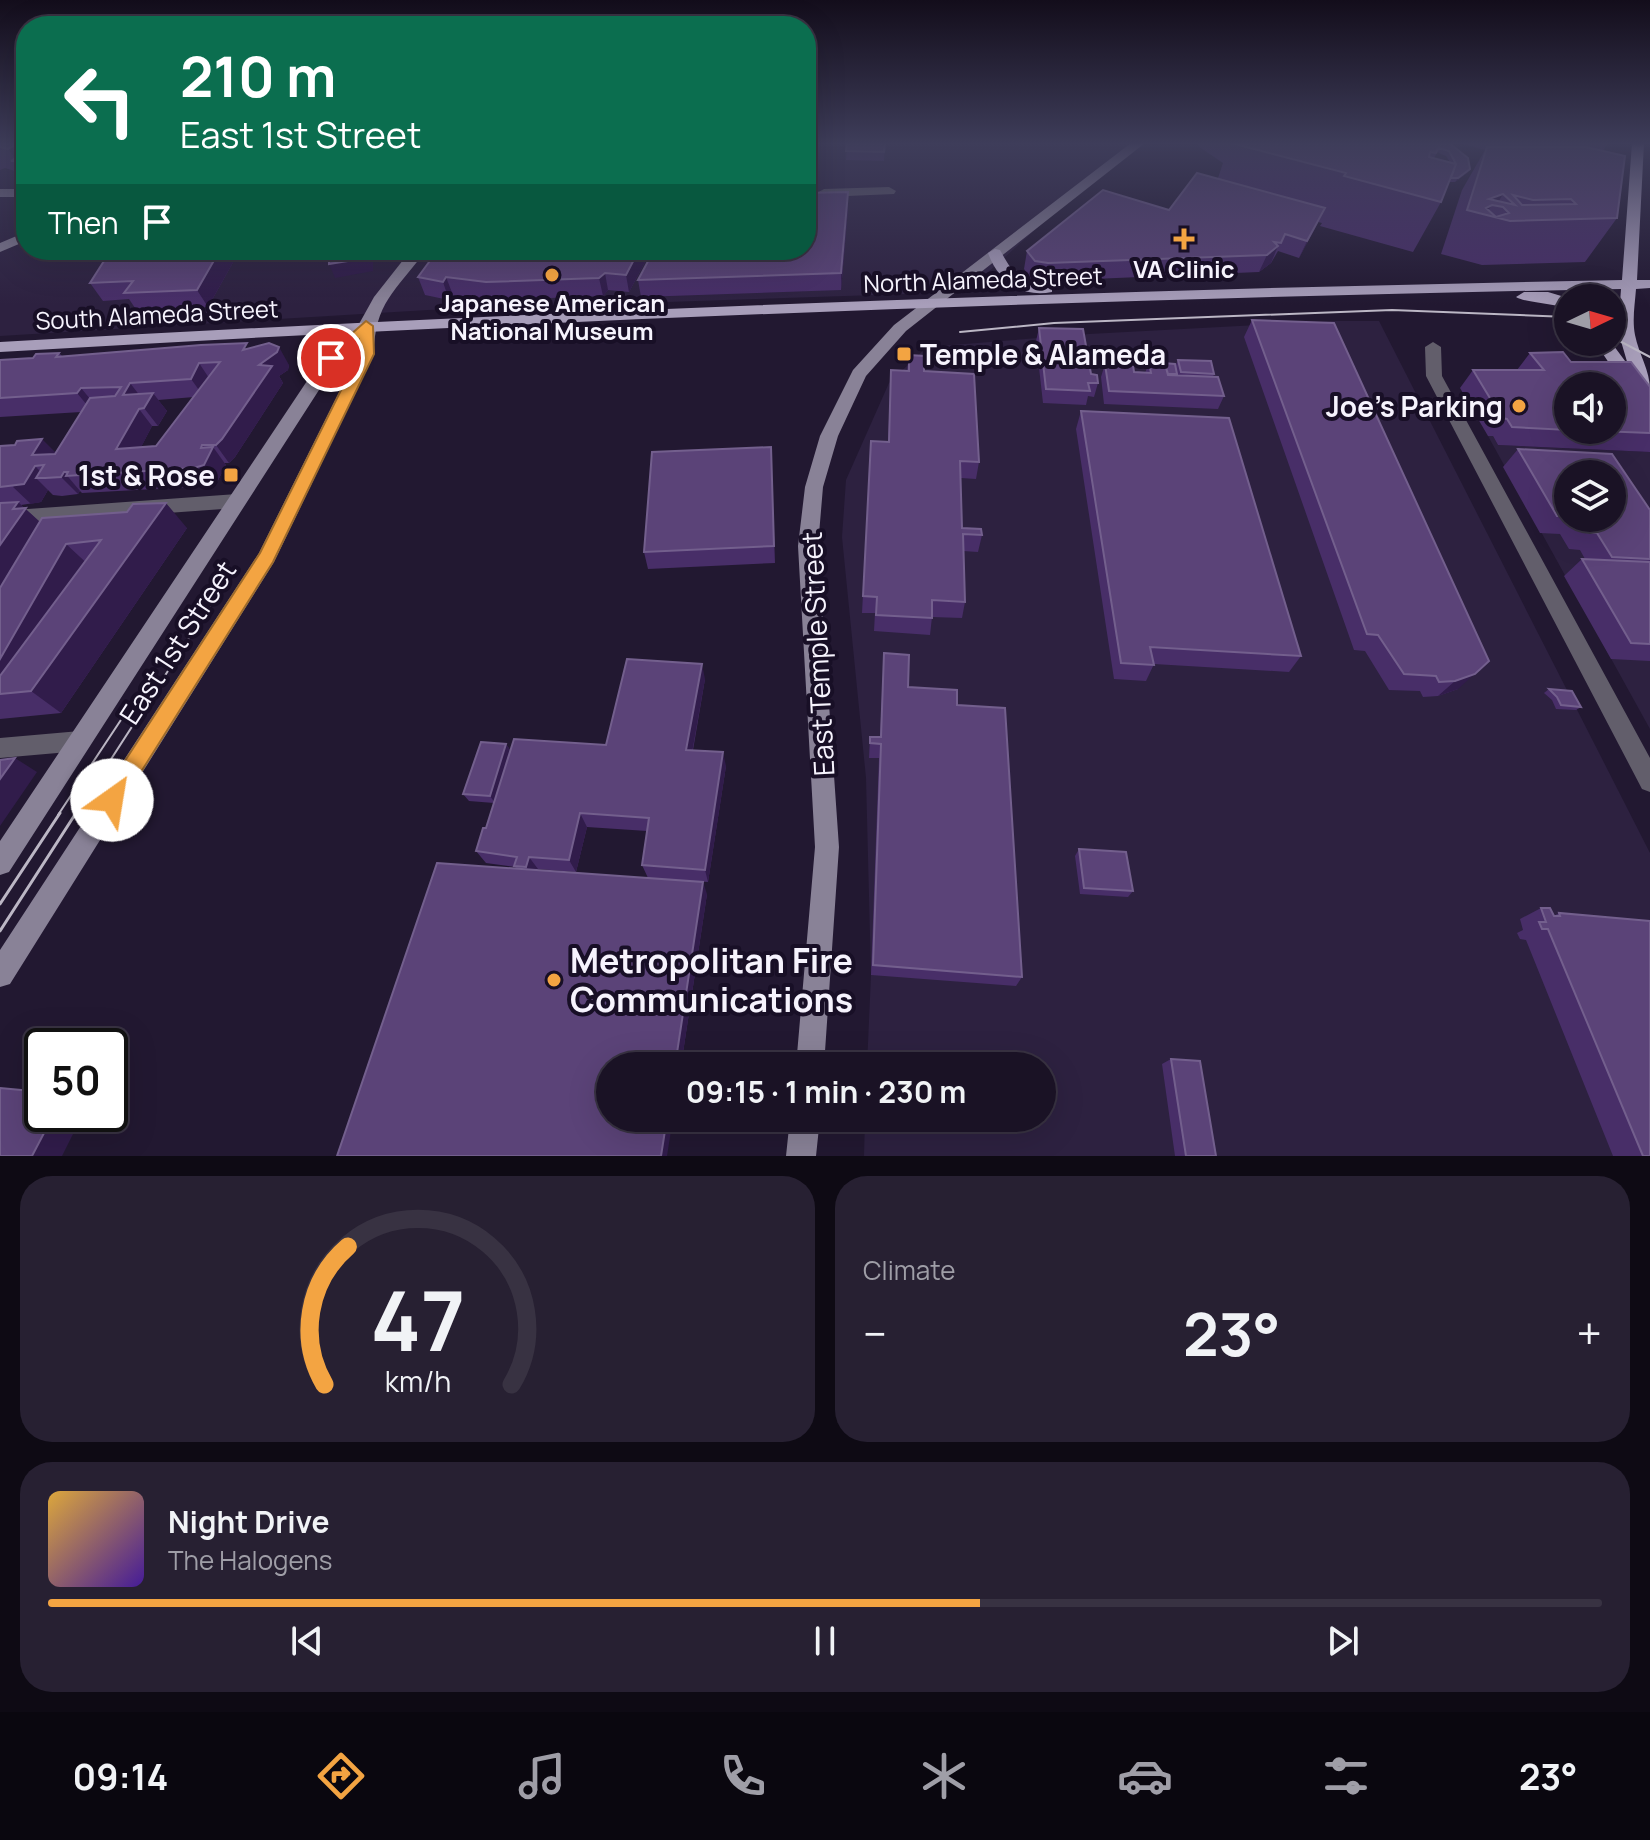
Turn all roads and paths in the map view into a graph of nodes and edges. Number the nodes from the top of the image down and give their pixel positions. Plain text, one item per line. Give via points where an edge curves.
1 (1068, 197) edge
2 (1634, 197) edge
3 (995, 253) junction
4 (411, 260) edge
5 (1632, 283) junction
6 (1650, 284) edge
7 (1409, 288) junction
8 (1090, 299) junction
9 (1554, 299) edge
10 (930, 304) junction
11 (366, 326) junction
12 (0, 347) edge
13 (1433, 347) dead end
14 (1613, 356) edge
15 (1648, 383) edge
16 (237, 501) junction
17 (0, 518) edge
18 (80, 741) junction
19 (0, 748) edge
20 (1650, 781) edge
21 (0, 863) edge
22 (0, 974) edge
23 (811, 1052) edge
24 (804, 1132) edge
25 (801, 1156) edge

1 - 3 main road, East Temple Street
2 - 5 main road
3 - 8 main road via 1003,274 1016,284
3 - 10 main road, East Temple Street
4 - 11 main road, East 1st Street
5 - 6 main road, North Alameda Street
5 - 7 main road, North Alameda Street
5 - 15 main road via 1626,331 1635,363
7 - 8 main road, North Alameda Street
7 - 9 main road via 1435,296
8 - 10 main road, North Alameda Street
10 - 11 main road, North Alameda Street
10 - 23 main road, East Temple Street via 859,374 836,417 814,487 808,546 827,847
11 - 12 main road, South Alameda Street
11 - 16 main road, East 1st Street via 331,358
11 - 22 main road, East 1st Street via 366,354 267,557
13 - 20 street via 1434,376
14 - 15 main road via 1621,368
16 - 17 street
16 - 18 main road, East 1st Street
18 - 19 street
18 - 21 main road, East 1st Street
24 - 25 main road

